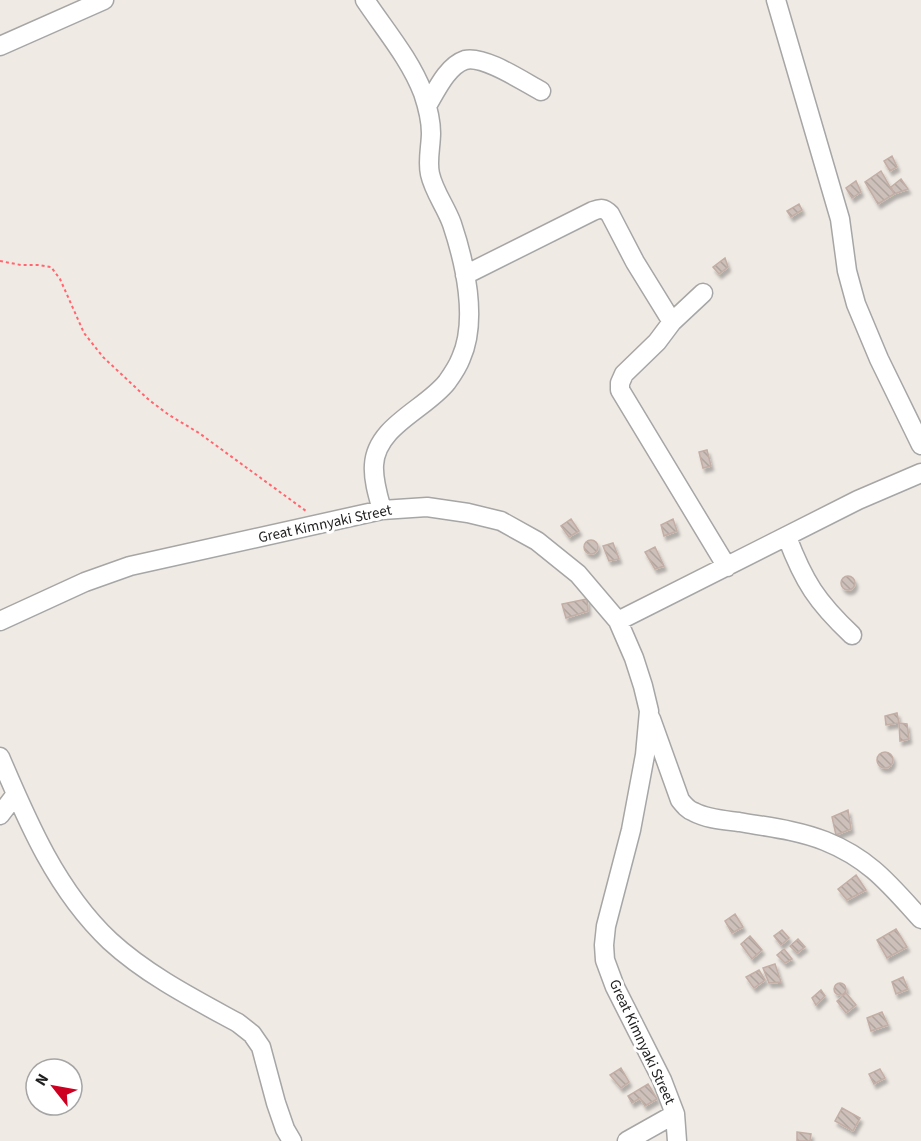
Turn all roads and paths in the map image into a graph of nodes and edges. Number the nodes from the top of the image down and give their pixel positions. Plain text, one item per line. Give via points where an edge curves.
1 (104, 0) edge
2 (365, 0) edge
3 (776, 0) edge
4 (0, 46) edge
5 (541, 91) dead end
6 (427, 106) junction
7 (0, 261) edge
8 (465, 275) junction
9 (704, 293) dead end
10 (672, 322) junction
11 (921, 445) edge
12 (921, 473) edge
13 (382, 510) junction
14 (323, 524) junction
15 (787, 537) junction
16 (727, 567) junction
17 (0, 621) edge
18 (618, 621) junction
19 (852, 635) dead end
20 (649, 711) junction
21 (0, 757) edge
22 (16, 794) junction
23 (0, 815) edge
24 (921, 919) edge
25 (675, 1114) junction
26 (292, 1141) edge
27 (627, 1141) edge
28 (677, 1141) edge

1 - 4 street
2 - 6 street via 410,66
3 - 11 street via 840,219 856,304
5 - 6 street via 491,64 466,60 441,82
6 - 8 street via 431,131 429,173 452,223
7 - 14 path via 51,267 84,333 149,400
8 - 10 street via 593,211 606,209
8 - 13 street via 470,314 461,359 447,382 392,429 378,447 374,477
9 - 10 street
10 - 16 street via 624,374 620,390
12 - 15 street
13 - 14 street, Great Kimnyaki Street
13 - 18 street, Great Kimnyaki Street via 427,507 501,521 537,542 578,574
14 - 17 street, Great Kimnyaki Street via 130,566
15 - 16 street
15 - 19 street via 817,599
16 - 18 street
18 - 20 street, Great Kimnyaki Street via 634,658
20 - 24 street via 680,800 688,809 724,820 790,830 848,852 879,873
20 - 25 street, Great Kimnyaki Street via 638,797 604,945 615,987
21 - 22 street
22 - 23 street
22 - 26 street via 52,867 109,940 136,962 252,1034 261,1047
25 - 27 street
25 - 28 street, Great Kimnyaki Street

